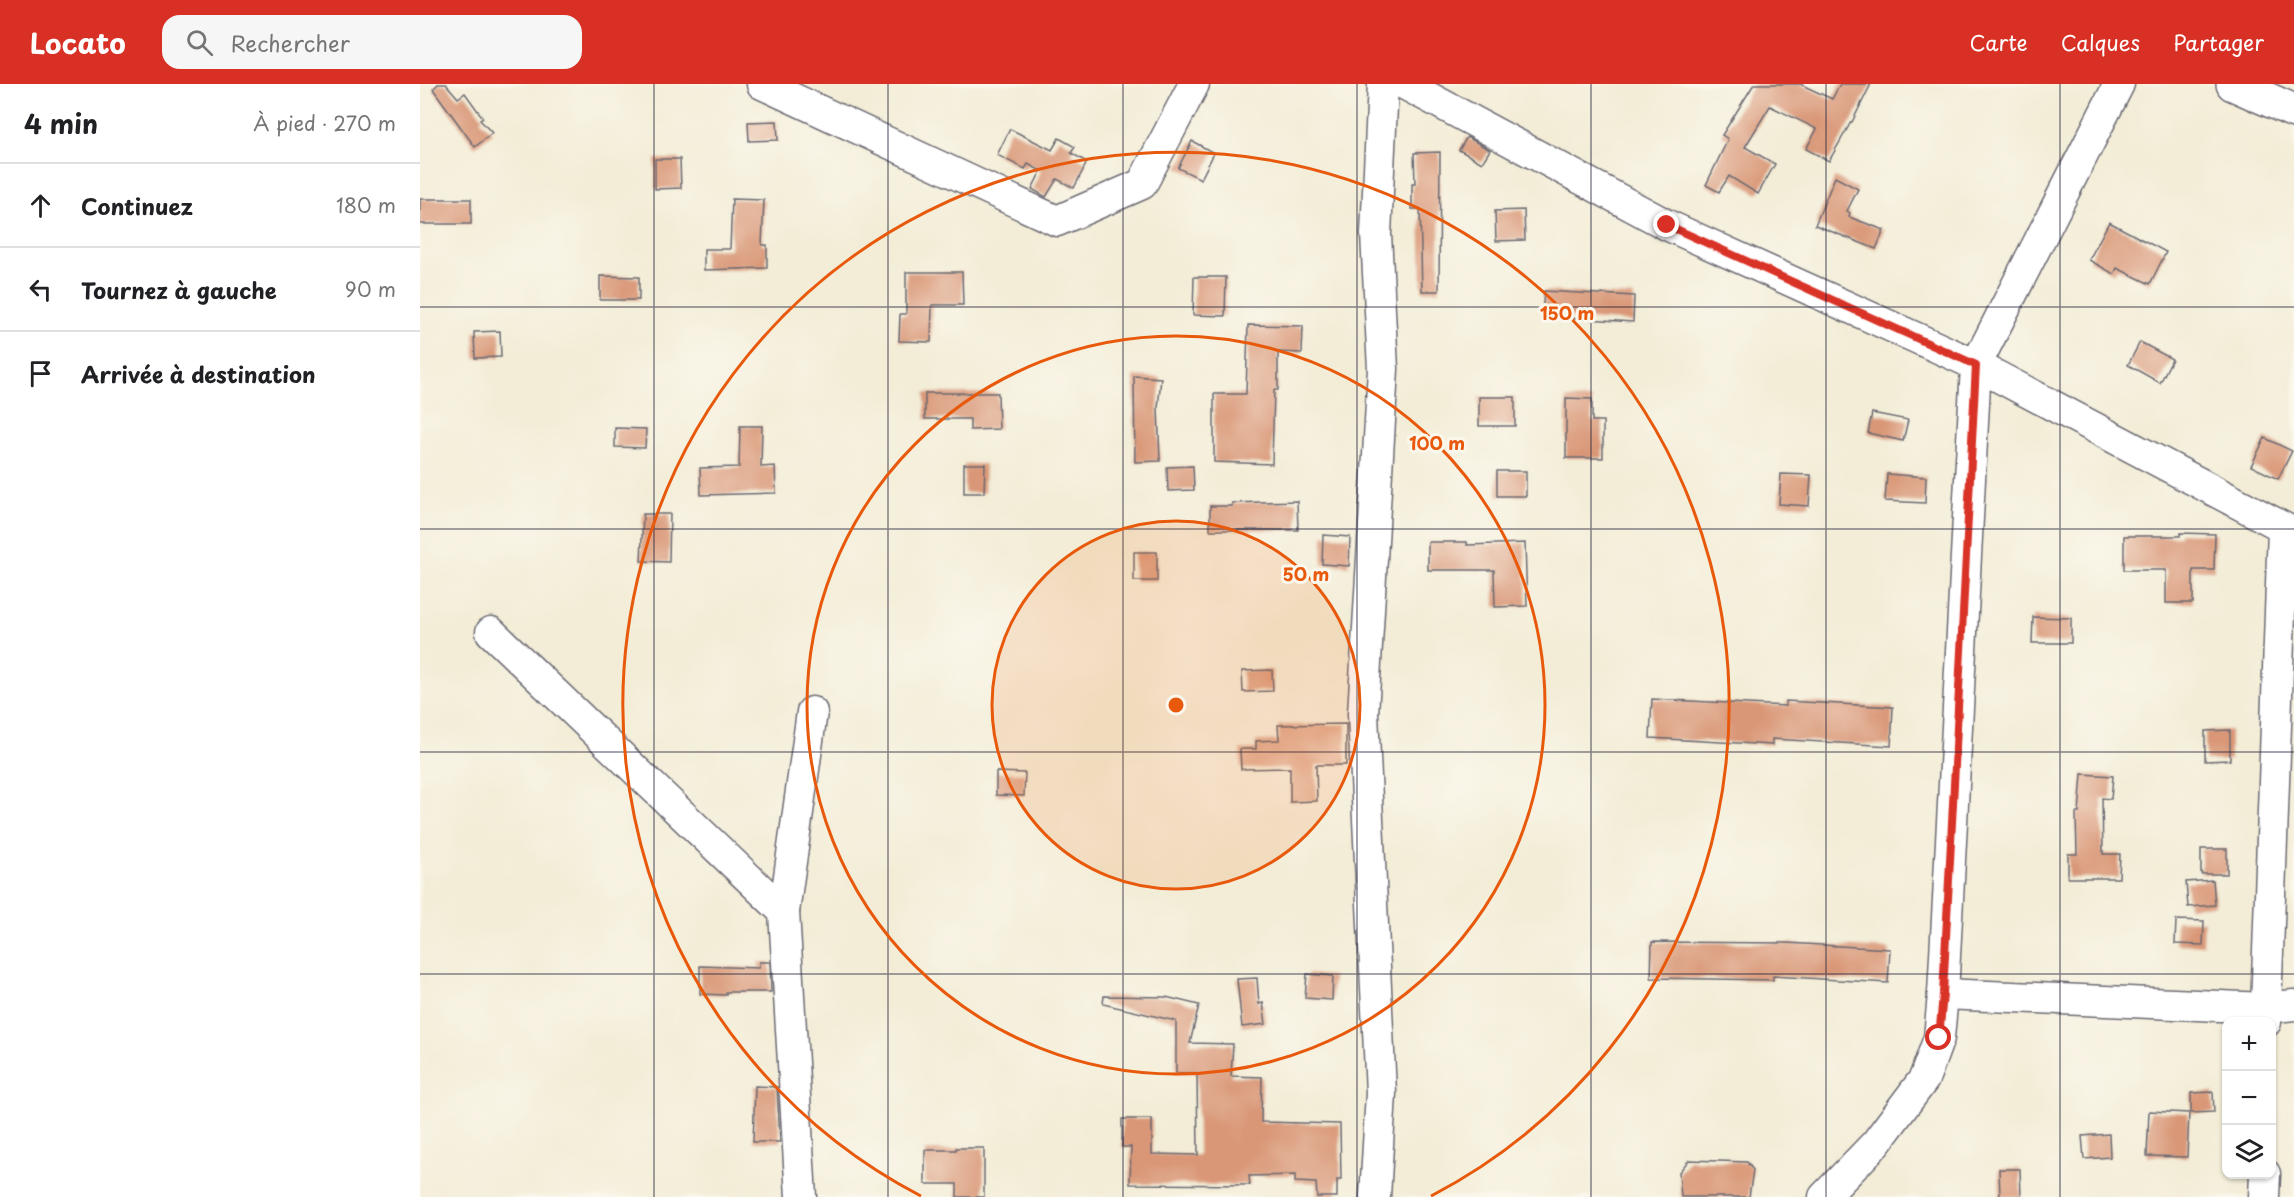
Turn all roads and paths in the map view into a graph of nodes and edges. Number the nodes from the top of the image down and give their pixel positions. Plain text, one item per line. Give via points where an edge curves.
1 (762, 84) edge
2 (1194, 84) edge
3 (1383, 84) edge
4 (1404, 84) edge
5 (2119, 84) edge
6 (2233, 84) edge
7 (2294, 111) edge
8 (1976, 365) junction
9 (2289, 531) edge
10 (491, 632) dead end
11 (812, 712) dead end
12 (784, 912) junction
13 (1943, 994) junction
14 (2276, 1011) edge
15 (2265, 1179) edge
16 (801, 1197) edge
17 (1375, 1197) edge
18 (1824, 1197) edge
19 (2264, 1197) edge

1 - 2 street via 1057,221 1142,184
3 - 17 street via 1376,234 1383,369 1363,714 1381,1093
4 - 8 street via 1667,225
5 - 8 street
6 - 7 main road
8 - 9 street
8 - 13 street
9 - 14 street
10 - 12 street
11 - 12 street
12 - 16 street
13 - 14 street
13 - 18 street via 1939,1038 1924,1079 1876,1143
15 - 19 street

